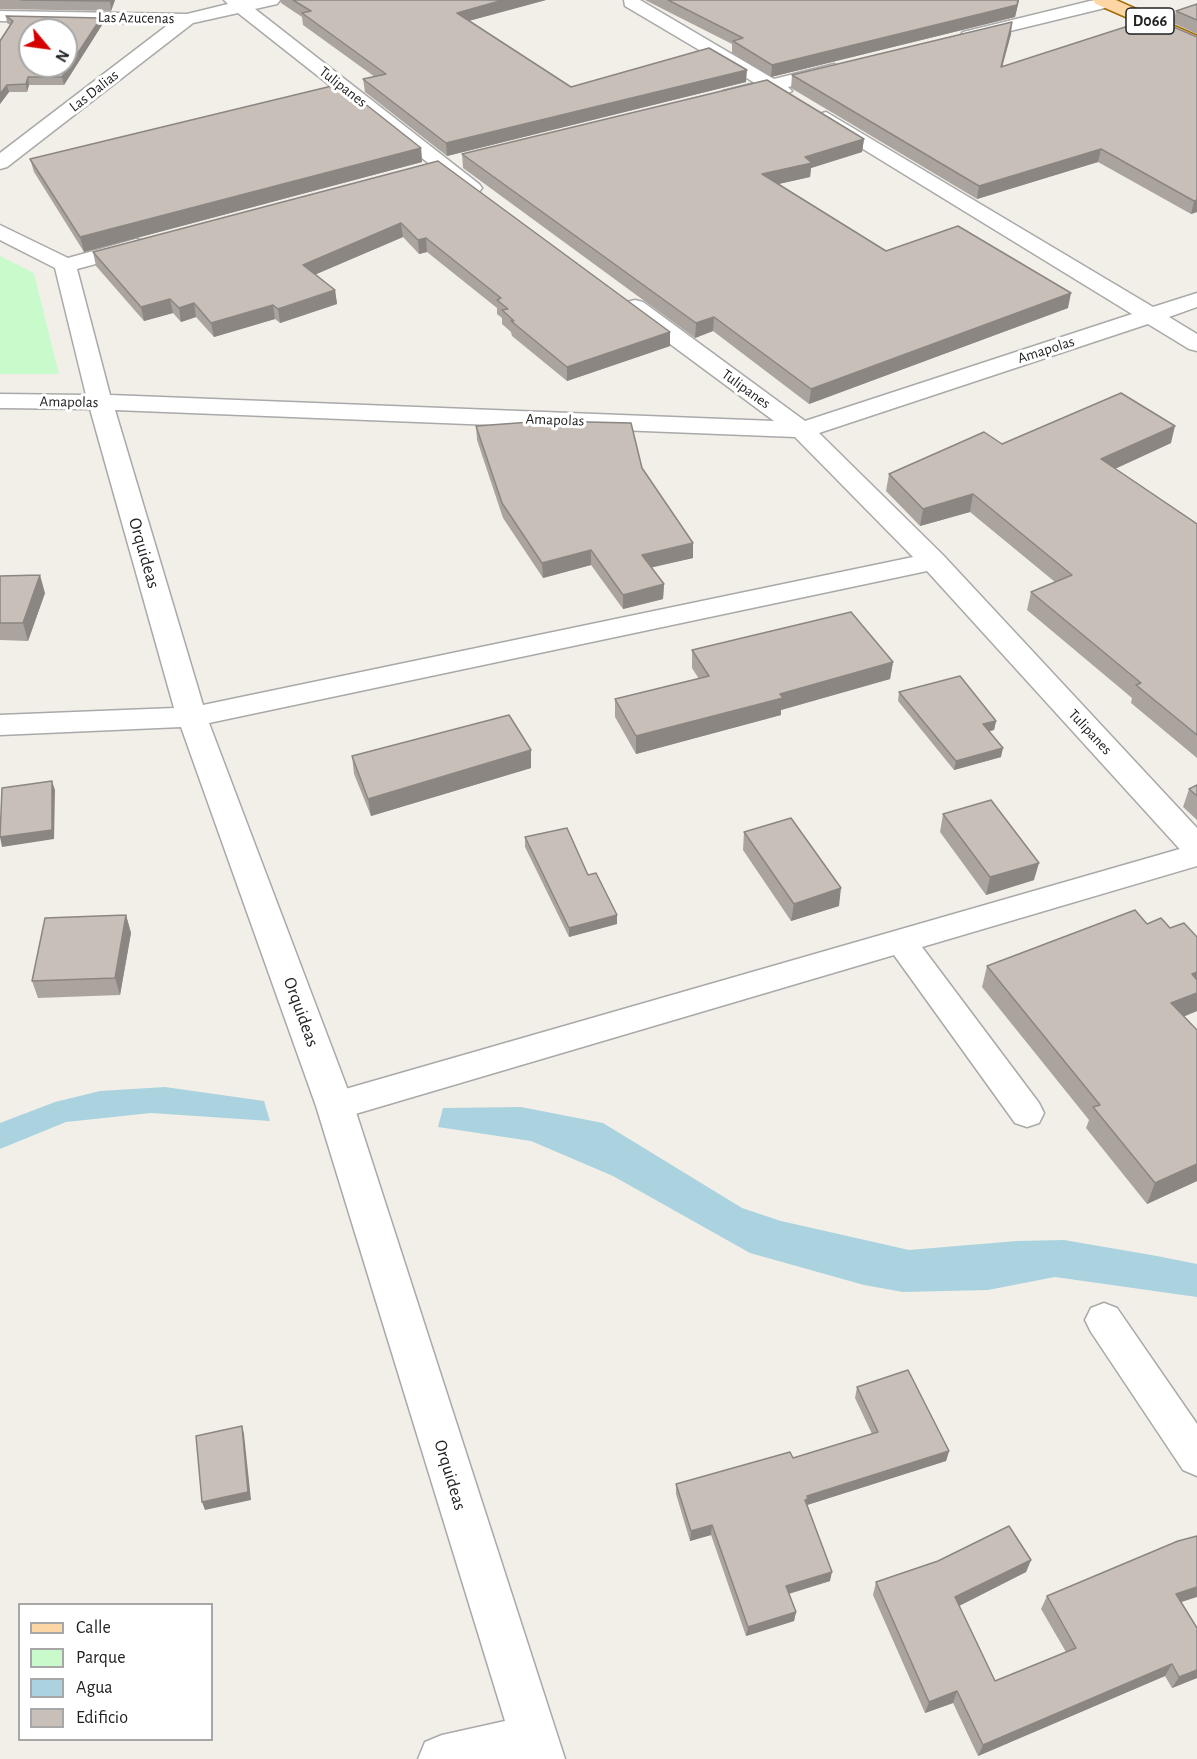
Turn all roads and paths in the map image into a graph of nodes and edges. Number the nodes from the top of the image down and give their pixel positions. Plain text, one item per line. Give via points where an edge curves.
1 (271, 0) edge
2 (1105, 1) edge
3 (631, 2) dead end
4 (237, 3) edge
5 (0, 16) edge
6 (187, 19) junction
7 (957, 39) edge
8 (1197, 43) edge
9 (853, 65) edge
10 (772, 85) junction
11 (716, 99) edge
12 (0, 163) edge
13 (489, 200) edge
14 (0, 231) edge
15 (157, 241) edge
16 (65, 265) junction
17 (612, 291) edge
18 (1197, 300) edge
19 (1151, 316) junction
20 (1197, 345) edge
21 (0, 401) edge
22 (100, 402) junction
23 (802, 430) junction
24 (933, 561) junction
25 (192, 717) junction
26 (0, 724) edge
27 (1197, 848) edge
28 (1197, 855) edge
29 (901, 941) junction
30 (335, 1106) junction
31 (1027, 1113) dead end
32 (1104, 1320) dead end
33 (1197, 1457) edge
34 (537, 1749) edge
35 (442, 1759) edge

1 - 4 street, Las Azucenas
2 - 7 street
2 - 8 main road, D066
3 - 10 street
4 - 6 street, Las Azucenas
4 - 13 street, Tulipanes
5 - 6 street, Las Azucenas
6 - 12 street, Las Dalias
9 - 10 street
10 - 11 street
10 - 19 street
14 - 16 street
15 - 16 street
16 - 22 street, Orquideas
17 - 23 street, Tulipanes
18 - 19 street, Amapolas
19 - 20 street
19 - 23 street, Amapolas
21 - 22 street, Amapolas
22 - 23 street, Amapolas
22 - 25 street, Orquideas
23 - 24 street, Tulipanes
24 - 25 street
24 - 27 street, Tulipanes
25 - 26 street
25 - 30 street, Orquideas
28 - 29 lane
29 - 30 lane
29 - 31 lane
30 - 34 street, Orquideas
32 - 33 lane
34 - 35 street

